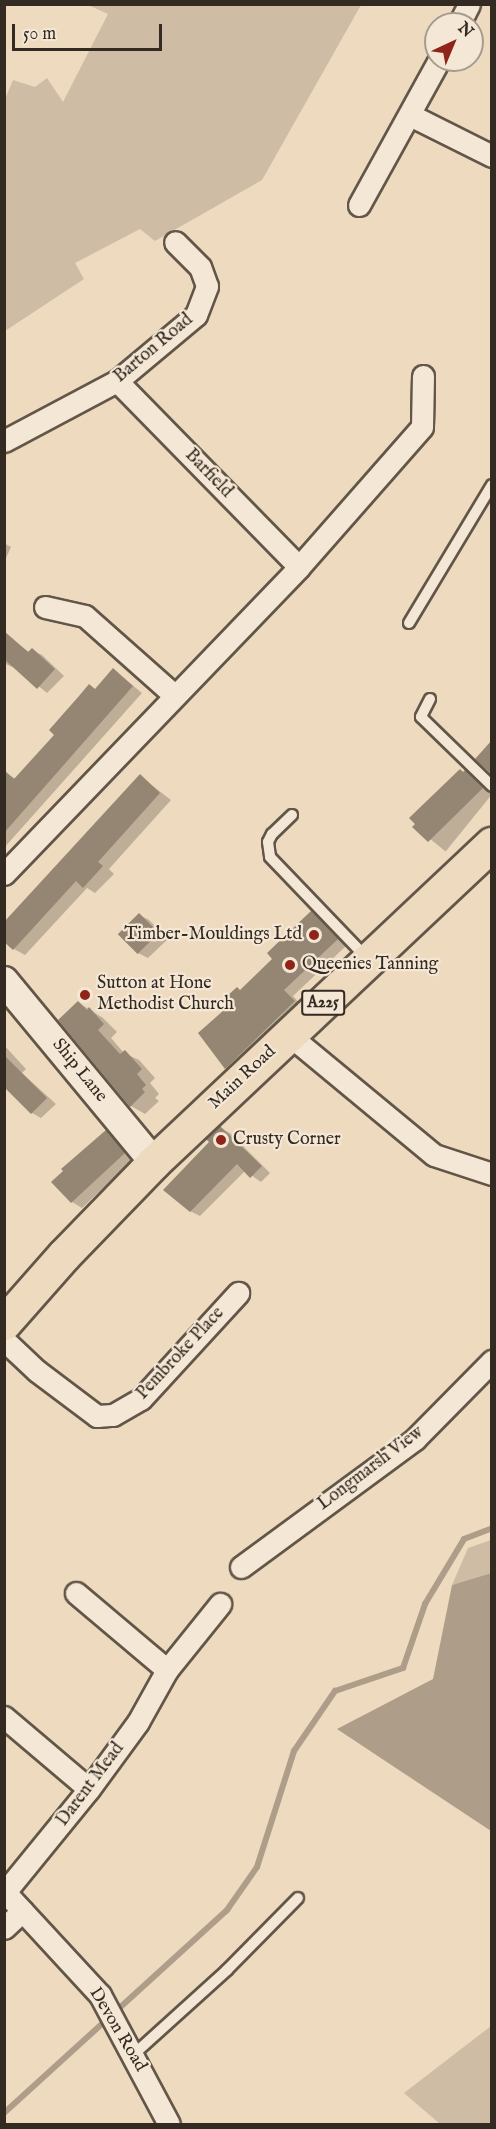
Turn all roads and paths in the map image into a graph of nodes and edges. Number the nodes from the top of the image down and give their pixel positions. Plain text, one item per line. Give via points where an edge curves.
1 (433, 72) edge
2 (410, 115) junction
3 (492, 156) edge
4 (359, 205) dead end
5 (175, 242) dead end
6 (423, 376) dead end
7 (117, 381) junction
8 (4, 441) edge
9 (492, 485) edge
10 (300, 567) junction
11 (45, 607) dead end
12 (409, 623) dead end
13 (175, 696) junction
14 (430, 699) dead end
15 (492, 786) edge
16 (292, 815) dead end
17 (492, 844) edge
18 (4, 874) edge
19 (370, 961) junction
20 (4, 981) edge
21 (289, 1035) junction
22 (154, 1162) junction
23 (492, 1174) edge
24 (238, 1293) dead end
25 (4, 1323) edge
26 (4, 1340) edge
27 (492, 1361) edge
28 (241, 1566) dead end
29 (76, 1593) dead end
30 (220, 1604) dead end
31 (167, 1670) junction
32 (4, 1717) edge
33 (89, 1789) junction
34 (5, 1892) edge
35 (298, 1898) dead end
36 (22, 1911) junction
37 (4, 1928) edge
38 (131, 2051) junction
39 (169, 2124) edge

1 - 2 street
2 - 3 street
2 - 4 street
5 - 7 street, Barton Road via 200,267 207,286 196,315
6 - 10 street via 423,427
7 - 8 street, Barton Road
7 - 10 street, Barfield
9 - 12 lane
10 - 13 street
11 - 13 street via 85,616
13 - 18 street
14 - 15 lane via 420,717
16 - 19 lane via 272,834 268,842 270,856
17 - 19 main road, Main Road / A225
19 - 21 main road, Main Road / A225
20 - 22 street, Ship Lane
21 - 22 main road, Main Road / A225
21 - 23 street via 434,1155
22 - 25 main road, Main Road / A225
24 - 26 street, Pembroke Place via 141,1399 113,1415 97,1416 37,1371
27 - 28 street, Longmarsh View via 415,1439
29 - 31 street
30 - 31 street, Darent Mead
31 - 33 street, Darent Mead via 138,1722
32 - 33 street
33 - 34 street, Darent Mead
34 - 36 street, Devon Road
35 - 38 lane via 227,1970
36 - 37 street
36 - 38 street, Devon Road via 100,1995
38 - 39 street, Devon Road

